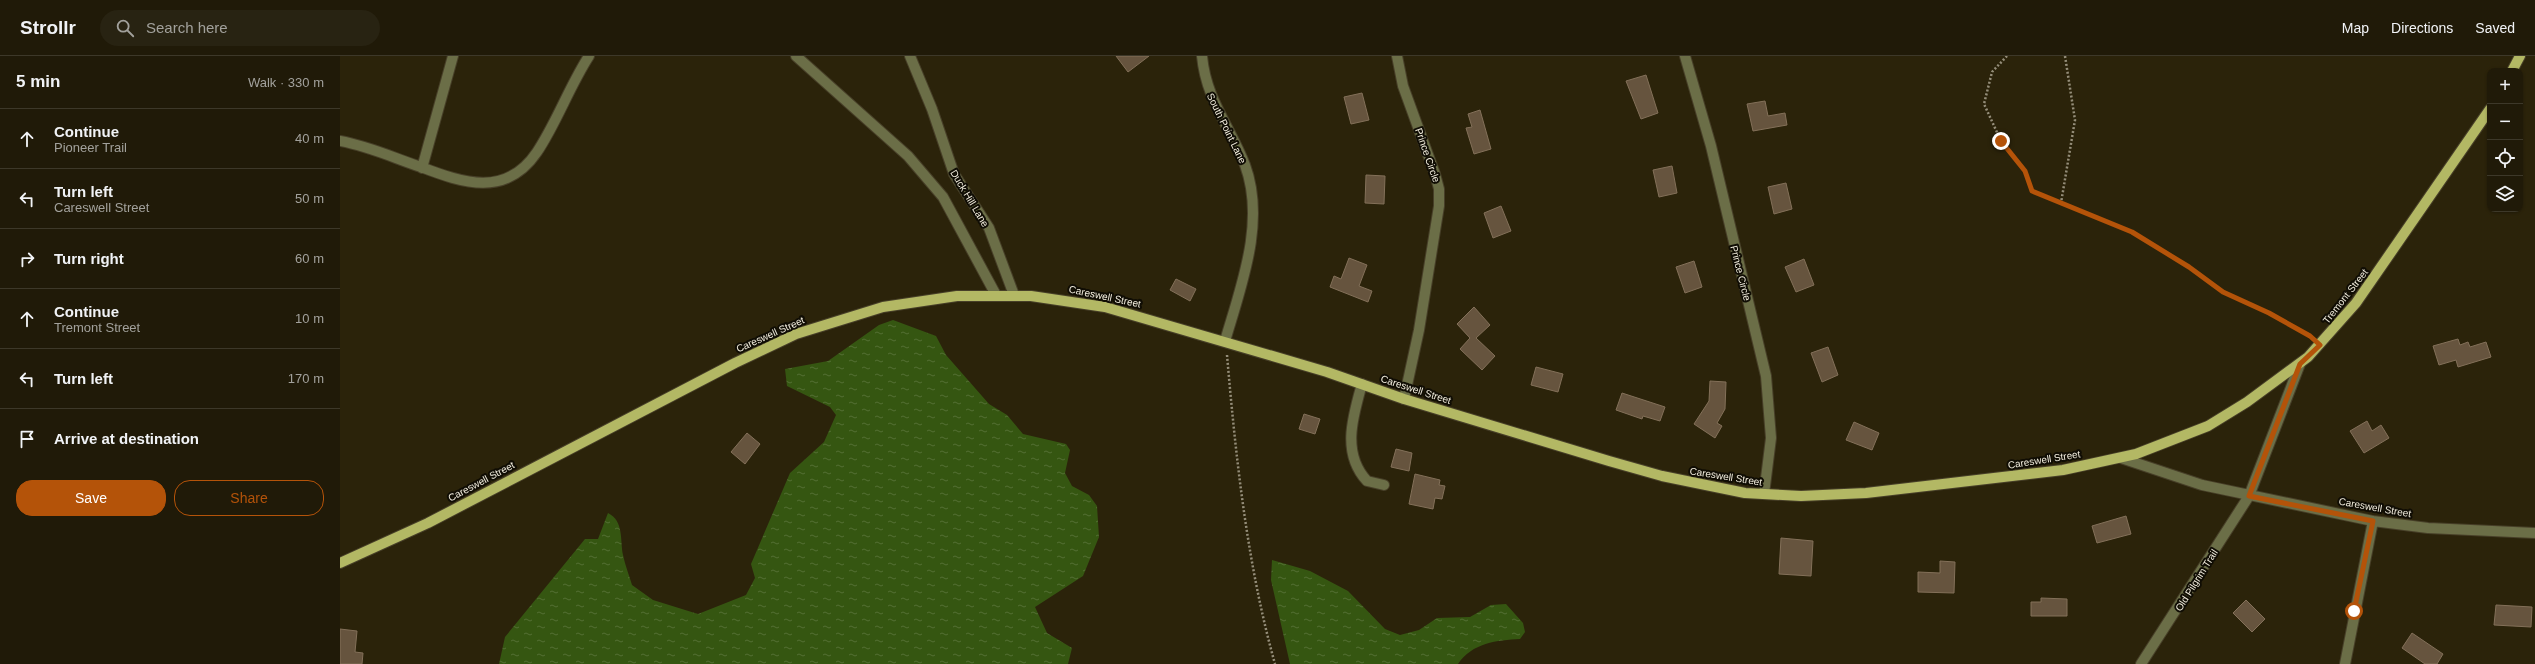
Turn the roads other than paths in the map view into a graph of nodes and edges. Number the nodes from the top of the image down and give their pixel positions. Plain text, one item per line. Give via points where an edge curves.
1 (453, 56) edge
2 (589, 56) edge
3 (796, 56) edge
4 (910, 56) edge
5 (1202, 56) edge
6 (1397, 56) edge
7 (1685, 56) edge
8 (2520, 56) edge
9 (2514, 68) edge
10 (2487, 113) edge
11 (340, 141) edge
12 (422, 168) junction
13 (996, 295) junction
14 (1014, 295) junction
15 (1225, 341) junction
16 (2300, 364) junction
17 (1362, 384) junction
18 (1404, 399) junction
19 (2121, 458) junction
20 (1384, 485) dead end
21 (1764, 494) junction
22 (2249, 496) junction
23 (2373, 521) junction
24 (2535, 532) edge
25 (340, 563) edge
26 (2141, 664) edge
27 (2345, 664) edge

1 - 12 street
2 - 12 street via 536,153 518,172 506,179 483,184 450,179
3 - 13 street via 908,156 943,197
4 - 14 street, Duck Hill Lane via 932,109 954,174 989,228
5 - 15 street, South Point Lane via 1207,87 1246,167 1250,192 1253,232
6 - 18 street, Prince Circle via 1403,86 1439,189 1420,330
7 - 21 street, Prince Circle via 1711,146 1766,376 1771,438
8 - 9 main road
10 - 16 main road, Tremont Street via 2356,303
11 - 12 street
13 - 14 main road, Careswell Street
13 - 25 main road, Careswell Street via 950,297 883,307 796,334 735,363 428,523
14 - 15 main road, Careswell Street via 1105,307
15 - 17 main road, Careswell Street
16 - 19 main road, Tremont Street via 2208,426
16 - 22 street, Old Pilgrim Trail
17 - 18 main road, Careswell Street
17 - 20 street via 1352,419 1354,461 1367,481
18 - 21 main road, Careswell Street via 1662,476 1723,489
19 - 21 main road, Careswell Street via 2063,470 1866,493 1801,496
19 - 22 street, Careswell Street via 2202,485
22 - 23 street, Careswell Street
22 - 26 street, Old Pilgrim Trail
23 - 24 street, Careswell Street via 2428,528
23 - 27 street

